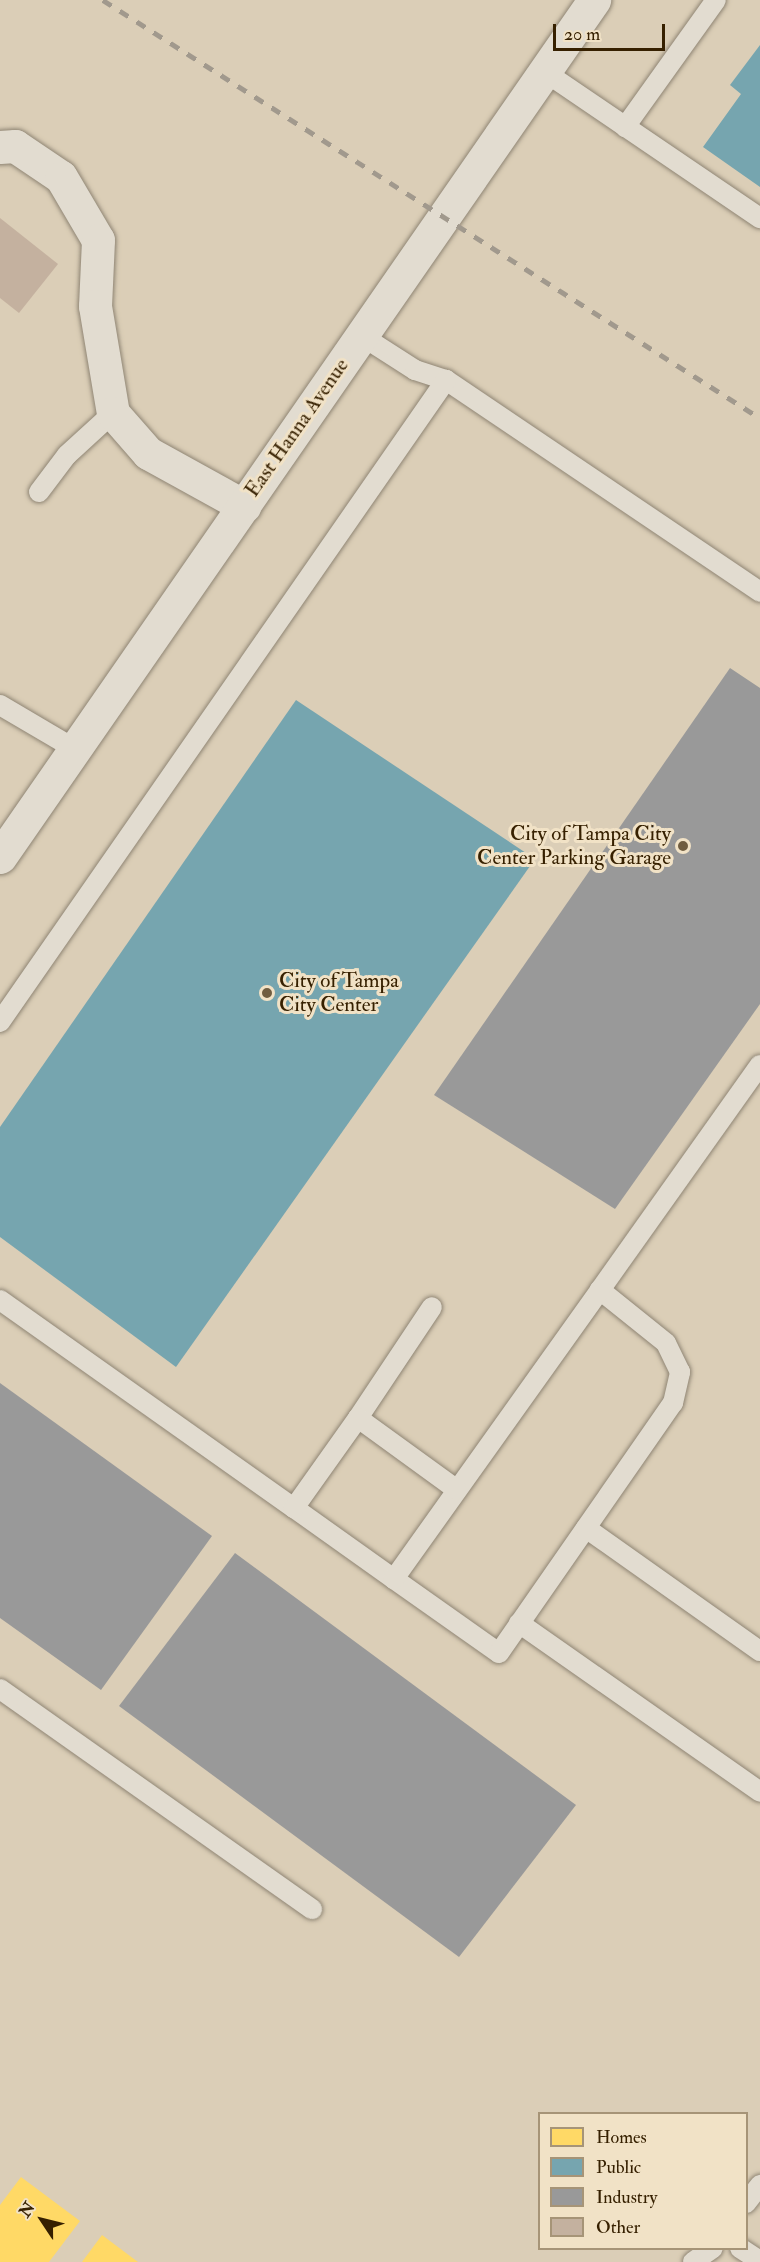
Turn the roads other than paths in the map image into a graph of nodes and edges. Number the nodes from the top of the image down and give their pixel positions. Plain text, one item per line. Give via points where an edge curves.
1 (716, 0) edge
2 (583, 4) edge
3 (545, 72) junction
4 (626, 127) junction
5 (0, 147) edge
6 (760, 218) edge
7 (362, 336) junction
8 (446, 380) junction
9 (113, 413) junction
10 (39, 492) dead end
11 (244, 506) junction
12 (760, 592) edge
13 (0, 705) edge
14 (75, 749) junction
15 (0, 857) edge
16 (0, 1022) edge
17 (760, 1065) edge
18 (600, 1290) junction
19 (0, 1300) edge
20 (432, 1307) dead end
21 (358, 1418) junction
22 (458, 1490) junction
23 (294, 1508) junction
24 (586, 1528) junction
25 (394, 1579) junction
26 (519, 1623) junction
27 (760, 1651) edge
28 (0, 1689) edge
29 (760, 1792) edge
30 (312, 1909) dead end
31 (760, 2185) edge
32 (748, 2202) edge
33 (711, 2250) edge
34 (744, 2250) edge
35 (760, 2261) edge
36 (693, 2262) edge

1 - 4 lane
2 - 3 street, East Hanna Avenue
3 - 4 lane
3 - 7 street, East Hanna Avenue
4 - 6 lane
5 - 9 street via 15,146 61,177 98,240 95,306
7 - 8 lane via 415,370
7 - 11 street, East Hanna Avenue
8 - 12 lane
8 - 16 lane
9 - 10 lane via 67,455
9 - 11 street via 148,453
11 - 14 street, East Hanna Avenue
13 - 14 lane
14 - 15 street, East Hanna Avenue
17 - 18 lane
18 - 22 lane
18 - 24 lane via 666,1343 680,1372 673,1403
19 - 23 lane
20 - 21 lane
21 - 22 lane
21 - 23 lane
22 - 25 lane
23 - 25 lane
24 - 26 lane
24 - 27 lane
25 - 26 lane via 499,1653
26 - 29 lane
28 - 30 lane
31 - 32 lane
33 - 36 lane via 704,2260
34 - 35 lane

